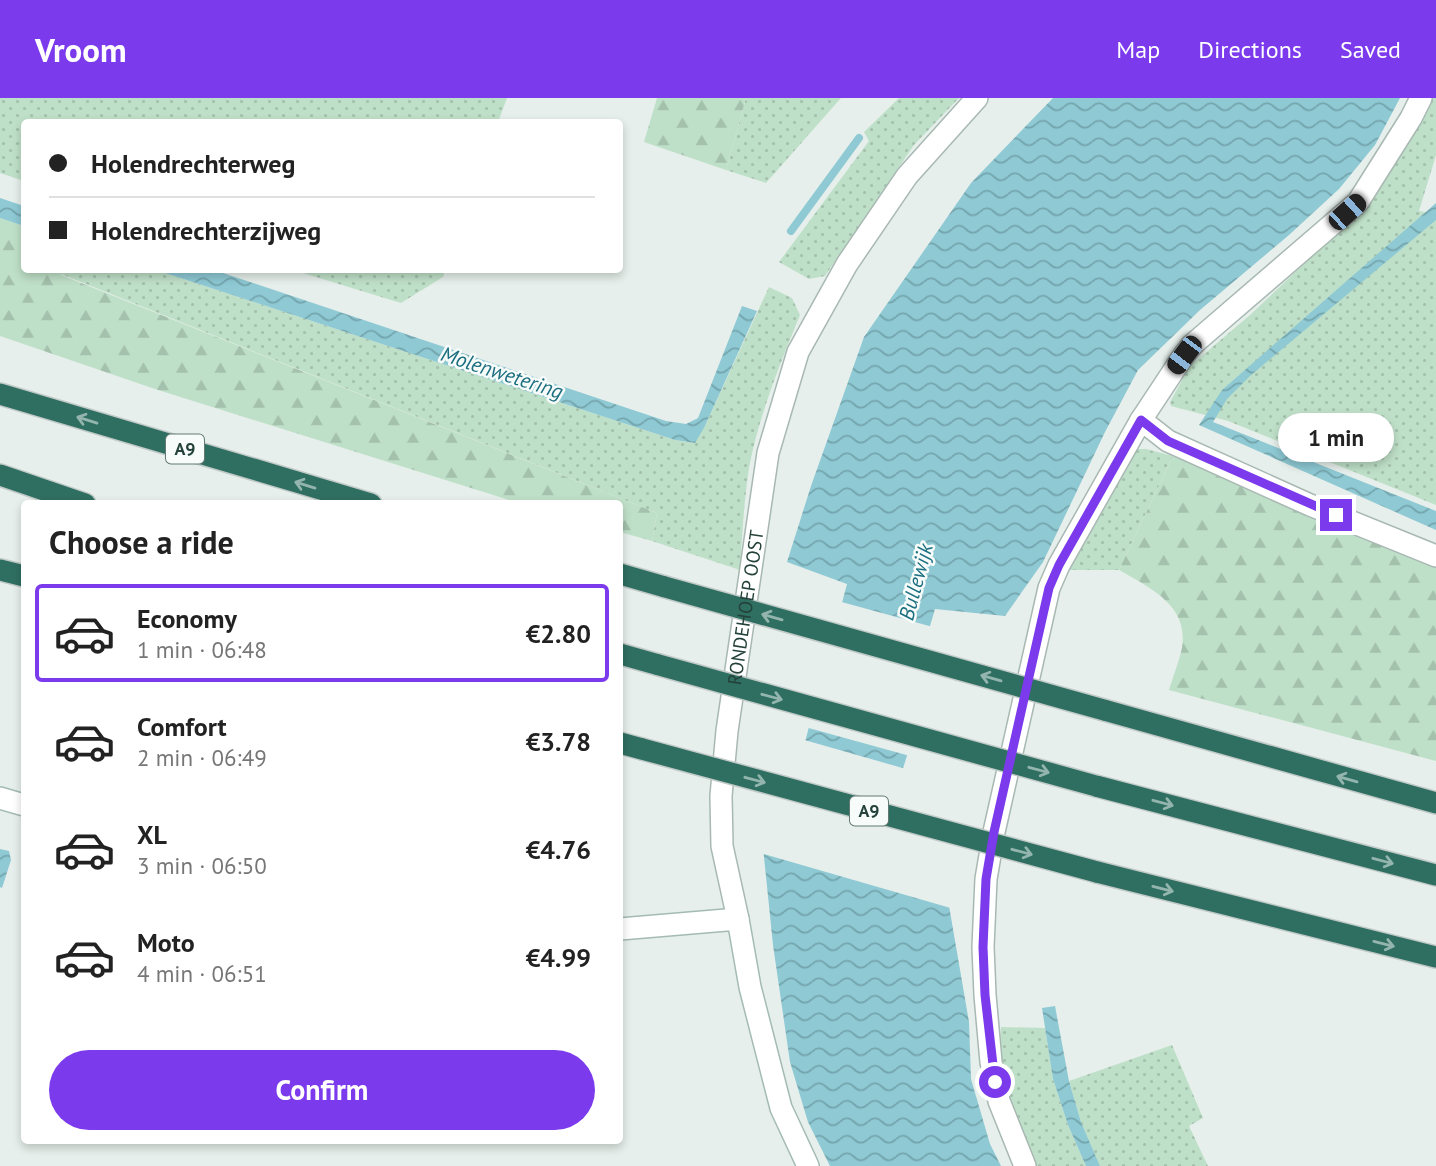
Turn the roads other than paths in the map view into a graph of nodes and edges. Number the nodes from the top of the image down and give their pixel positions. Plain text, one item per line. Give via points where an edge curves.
1 (977, 98) edge
2 (1421, 98) edge
3 (0, 394) edge
4 (1141, 420) junction
5 (0, 475) edge
6 (73, 500) edge
7 (358, 500) edge
8 (1436, 556) edge
9 (0, 569) edge
10 (21, 575) edge
11 (623, 575) edge
12 (623, 655) edge
13 (623, 744) edge
14 (0, 798) edge
15 (1436, 803) edge
16 (21, 804) edge
17 (1436, 874) edge
18 (738, 919) junction
19 (623, 929) edge
20 (1436, 957) edge
21 (808, 1166) edge
22 (1025, 1166) edge

1 - 18 street, RONDEHOEP OOST via 907,176 846,264 798,352 772,440 721,796 722,846
2 - 4 street via 1358,202 1192,345
7 -> 3 highway, A9
4 - 8 street via 1168,441
4 - 22 street via 1049,588 988,867 983,947 991,1062 999,1101
5 - 6 highway
9 - 10 highway
15 -> 11 highway, bridge
12 -> 17 highway, bridge via 1096,786
13 -> 20 highway, A9, bridge via 1097,872
14 - 16 street
18 - 19 street
18 - 21 street, RONDEHOEP OOST via 781,1108

